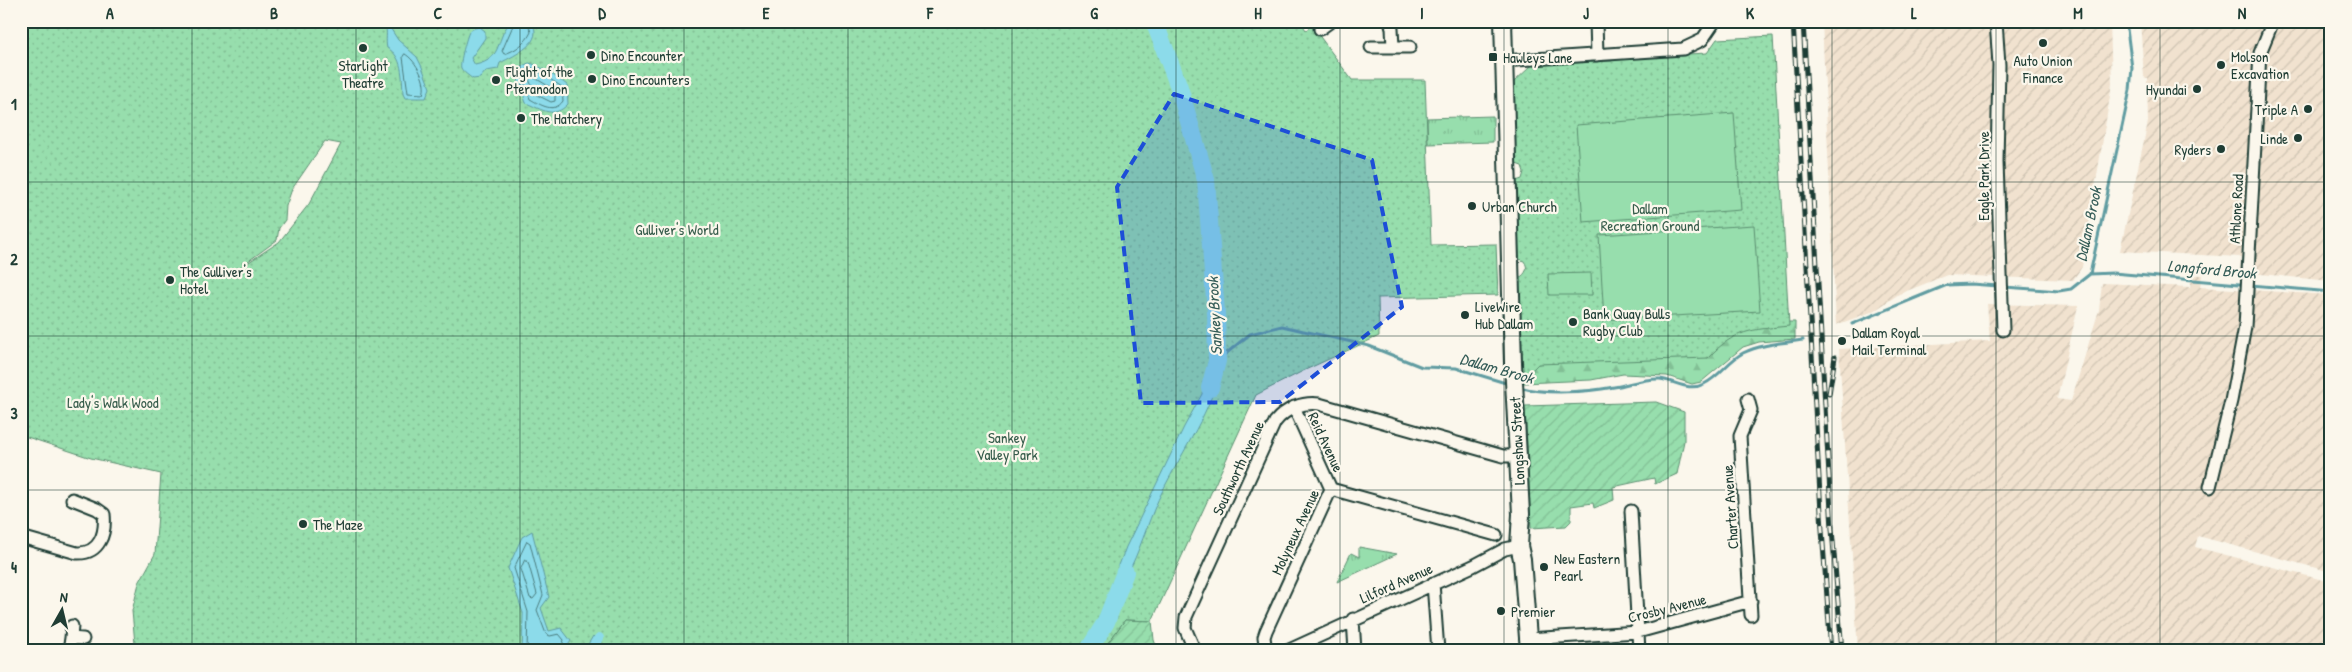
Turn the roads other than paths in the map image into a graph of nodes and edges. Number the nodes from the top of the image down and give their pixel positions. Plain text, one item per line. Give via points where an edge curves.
1 (1331, 21) edge
2 (1390, 21) edge
3 (1503, 21) edge
4 (1596, 21) edge
5 (1716, 21) edge
6 (1996, 21) edge
7 (2272, 21) edge
8 (1320, 30) dead end
9 (1371, 47) dead end
10 (1393, 47) junction
11 (1410, 47) dead end
12 (1597, 55) junction
13 (1503, 60) junction
14 (2004, 330) dead end
15 (1748, 400) dead end
16 (1294, 408) junction
17 (1517, 456) junction
18 (2210, 487) dead end
19 (1332, 489) junction
20 (72, 499) dead end
21 (1631, 511) dead end
22 (1496, 535) dead end
23 (21, 537) edge
24 (1519, 546) junction
25 (1433, 583) junction
26 (1751, 601) junction
27 (1751, 615) dead end
28 (1353, 619) junction
29 (1638, 632) junction
30 (84, 639) dead end
31 (1529, 645) edge
32 (70, 651) edge
33 (1195, 651) edge
34 (1266, 651) edge
35 (1287, 651) edge
36 (1355, 651) edge
37 (1438, 651) edge
38 (1639, 651) edge

1 - 8 street
2 - 10 street
3 - 13 street, Longshaw Street
4 - 12 street
5 - 12 street via 1702,40 1683,49
6 - 14 street, Eagle Park Drive via 1997,162
7 - 18 street, Athlone Road via 2260,53 2245,326
9 - 10 street
10 - 11 street
12 - 13 street
13 - 17 street, Longshaw Street
15 - 26 street, Charter Avenue via 1751,410 1740,436
16 - 17 street, Southworth Avenue via 1308,403 1320,404 1503,456
16 - 19 street, Reid Avenue
16 - 33 street, Southworth Avenue via 1275,422 1186,617 1186,628
17 - 24 street, Longshaw Street via 1521,514
19 - 22 street, Molyneux Avenue via 1481,537
19 - 34 street, Molyneux Avenue via 1266,631
20 - 23 street via 104,514 101,538 95,549 78,554
21 - 29 street
24 - 25 street, Lilford Avenue via 1505,549
24 - 31 street, Longshaw Street
25 - 28 street, Lilford Avenue
25 - 37 street
26 - 27 street, Charter Avenue
26 - 29 street, Crosby Avenue
28 - 35 street, Lilford Avenue
28 - 36 street
29 - 31 street, Crosby Avenue
29 - 38 street
30 - 32 street via 72,632

